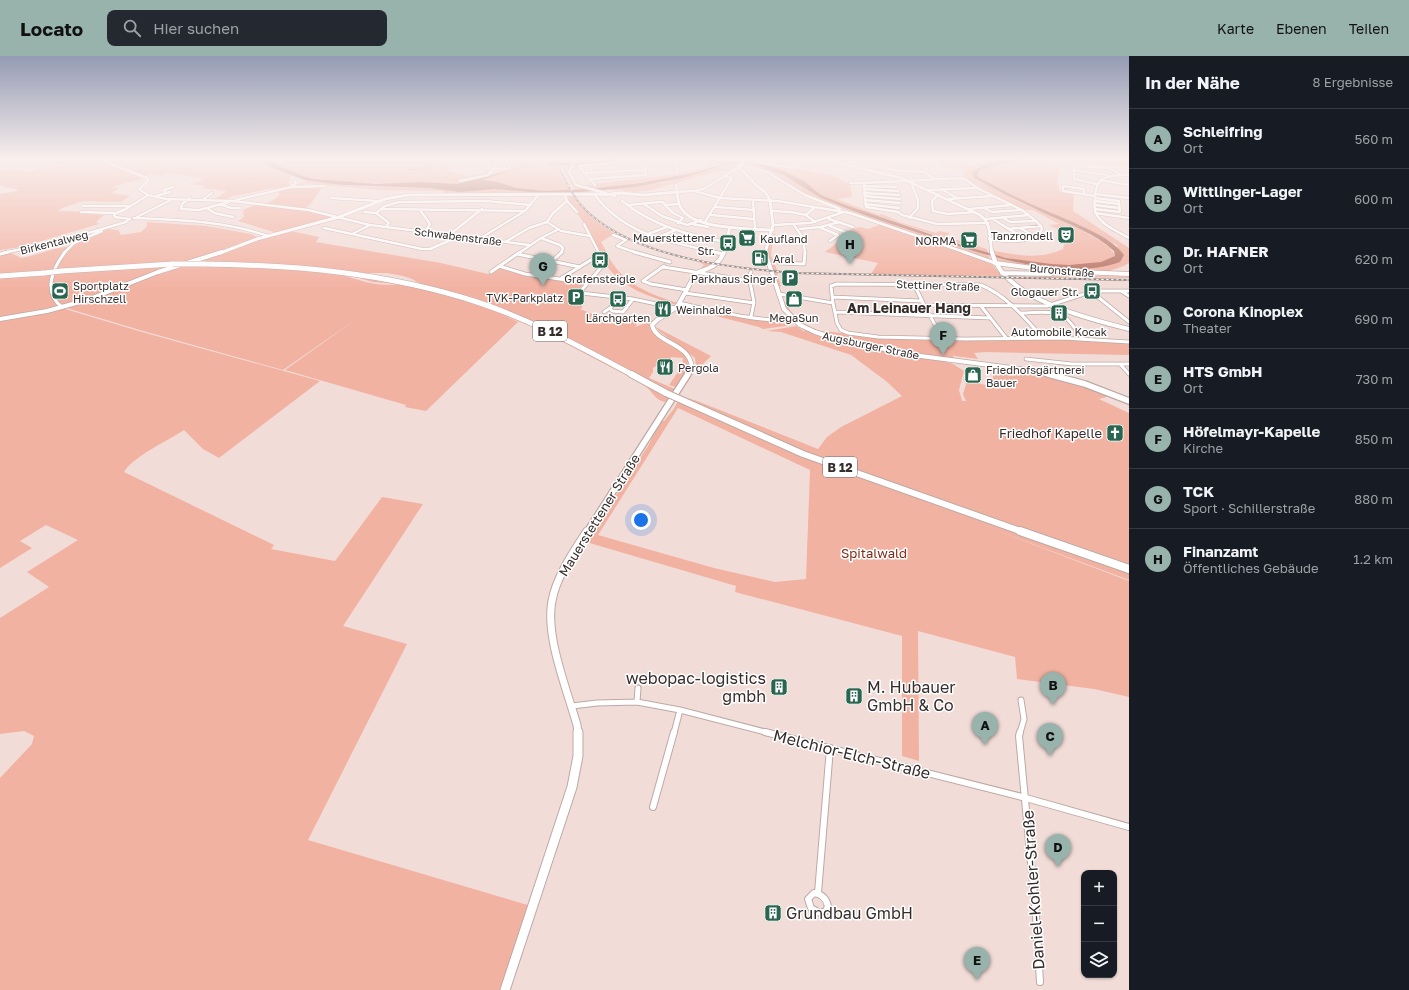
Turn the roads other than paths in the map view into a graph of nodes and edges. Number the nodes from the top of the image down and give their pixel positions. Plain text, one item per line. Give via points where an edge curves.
1 (567, 201) joint
2 (753, 201) edge
3 (770, 201) edge
4 (137, 202) edge
5 (169, 202) edge
6 (185, 202) edge
7 (230, 202) edge
8 (237, 202) edge
9 (377, 202) edge
10 (433, 202) junction
11 (455, 202) edge
12 (493, 202) edge
13 (533, 202) edge
14 (599, 202) edge
15 (623, 202) edge
16 (718, 202) edge
17 (775, 202) edge
18 (810, 202) edge
19 (822, 202) edge
20 (879, 202) edge
21 (917, 202) edge
22 (932, 202) edge
23 (954, 202) edge
24 (1005, 202) edge
25 (1095, 202) edge
26 (1102, 202) edge
27 (1119, 202) edge
28 (900, 203) joint
29 (220, 204) junction
30 (644, 204) junction
31 (679, 204) joint
32 (865, 204) joint
33 (531, 205) junction
34 (628, 205) junction
35 (665, 205) junction
36 (807, 205) junction
37 (1011, 205) junction
38 (83, 206) dead end
39 (129, 206) junction
40 (716, 207) junction
41 (815, 207) junction
42 (207, 208) junction
43 (240, 208) dead end
44 (899, 208) junction
45 (984, 208) junction
46 (1119, 208) junction
47 (381, 209) junction
48 (482, 209) junction
49 (969, 209) junction
50 (1095, 209) junction
51 (420, 210) junction
52 (433, 210) junction
53 (754, 210) junction
54 (1021, 210) junction
55 (525, 211) junction
56 (772, 211) junction
57 (81, 212) dead end
58 (364, 212) dead end
59 (577, 212) dead end
60 (846, 212) junction
61 (898, 212) junction
62 (975, 212) junction
63 (115, 213) junction
64 (376, 213) junction
65 (673, 213) junction
66 (1095, 213) junction
67 (711, 215) junction
68 (806, 215) junction
69 (1029, 215) junction
70 (233, 216) dead end
71 (662, 216) junction
72 (339, 217) junction
73 (1002, 217) junction
74 (134, 218) junction
75 (909, 218) junction
76 (991, 218) junction
77 (1129, 218) edge
78 (129, 219) junction
79 (754, 219) junction
80 (829, 219) junction
81 (985, 219) junction
82 (701, 220) junction
83 (1036, 221) junction
84 (547, 222) junction
85 (678, 222) junction
86 (705, 222) junction
87 (813, 222) junction
88 (840, 222) junction
89 (988, 223) junction
90 (584, 224) dead end
91 (692, 224) junction
92 (370, 225) junction
93 (794, 225) junction
94 (114, 226) junction
95 (829, 226) junction
96 (1041, 226) junction
97 (386, 227) junction
98 (668, 227) junction
99 (708, 227) dead end
100 (773, 227) junction
101 (820, 227) junction
102 (853, 227) dead end
103 (324, 228) dead end
104 (1008, 228) junction
105 (1020, 228) junction
106 (558, 229) junction
107 (755, 229) junction
108 (800, 229) junction
109 (676, 230) junction
110 (729, 230) junction
111 (425, 232) junction
112 (845, 232) dead end
113 (352, 234) junction
114 (648, 234) junction
115 (449, 235) junction
116 (613, 235) dead end
117 (268, 236) junction
118 (590, 236) junction
119 (458, 237) junction
120 (658, 237) junction
121 (1036, 237) junction
122 (541, 238) junction
123 (1129, 238) edge
124 (480, 239) junction
125 (989, 239) junction
126 (1027, 240) junction
127 (830, 241) dead end
128 (505, 242) junction
129 (726, 242) junction
130 (529, 245) junction
131 (0, 254) edge
132 (517, 254) junction
133 (722, 254) junction
134 (599, 255) junction
135 (552, 261) junction
136 (994, 261) junction
137 (779, 263) dead end
138 (499, 266) junction
139 (580, 267) junction
140 (663, 267) junction
141 (491, 272) dead end
142 (751, 272) dead end
143 (696, 273) junction
144 (1002, 273) junction
145 (1129, 275) edge
146 (0, 276) edge
147 (560, 279) junction
148 (750, 282) junction
149 (587, 283) junction
150 (914, 284) junction
151 (1121, 290) junction
152 (1129, 291) edge
153 (686, 292) junction
154 (1093, 292) junction
155 (779, 294) junction
156 (1129, 296) edge
157 (832, 297) junction
158 (621, 298) junction
159 (633, 300) junction
160 (921, 301) junction
161 (680, 303) junction
162 (754, 303) junction
163 (833, 303) junction
164 (924, 305) junction
165 (1052, 305) junction
166 (981, 306) junction
167 (1015, 306) junction
168 (62, 307) junction
169 (610, 308) junction
170 (675, 308) junction
171 (604, 312) dead end
172 (620, 312) junction
173 (835, 312) junction
174 (1020, 312) junction
175 (616, 316) dead end
176 (929, 316) junction
177 (750, 317) junction
178 (990, 318) junction
179 (0, 319) edge
180 (794, 320) junction
181 (1129, 322) edge
182 (1129, 329) edge
183 (1043, 338) junction
184 (943, 339) junction
185 (1007, 339) junction
186 (1083, 339) junction
187 (1129, 342) edge
188 (1026, 359) dead end
189 (1120, 364) junction
190 (1129, 364) edge
191 (1129, 374) edge
192 (1129, 401) edge
193 (1129, 569) edge
194 (638, 688) dead end
195 (1021, 700) dead end
196 (636, 702) junction
197 (572, 706) junction
198 (680, 710) junction
199 (830, 748) junction
200 (1026, 798) junction
201 (654, 806) dead end
202 (1129, 827) edge
203 (818, 893) dead end
204 (1040, 982) dead end
205 (505, 990) edge

1 - 59 street
1 - 84 street
2 - 53 street
3 - 56 street, Augsburger Straße
4 - 39 street
5 - 74 street
6 - 42 street via 181,209 195,211
7 - 29 street
8 - 72 street, Schwabenstraße via 308,210
9 - 72 street
10 - 11 street
10 - 47 street via 399,202
10 - 52 street
12 - 33 street
13 - 33 street
14 - 114 street via 620,221
15 - 34 street
16 - 40 street
17 - 36 street
18 - 36 street
19 - 60 street
20 - 28 street
21 - 75 street via 917,211
22 - 62 street via 932,211 936,213
23 - 49 street
24 - 37 street
25 - 50 street
26 - 46 street
27 - 46 street
28 - 44 street
29 - 42 street
29 - 43 street
30 - 34 street
30 - 35 street via 663,202
30 - 71 street
31 - 35 street
31 - 82 street via 690,216
32 - 44 street
32 - 61 street via 866,208
33 - 55 street
34 - 98 street via 643,217
35 - 65 street
36 - 41 street
37 - 45 street
37 - 54 street
38 - 39 street
39 - 63 street
40 - 53 street
40 - 67 street
41 - 60 street
41 - 68 street
42 - 70 street via 214,213
44 - 61 street
45 - 49 street
45 - 54 street via 992,212
46 - 50 street via 1120,212
47 - 51 street
47 - 64 street
48 - 52 street
48 - 55 street
48 - 115 street
49 - 62 street
50 - 66 street
51 - 52 street
51 - 111 street via 430,224
53 - 79 street
54 - 69 street
55 - 124 street
56 - 68 street
56 - 100 street, Augsburger Straße
57 - 63 street
58 - 64 street
60 - 80 street
60 - 136 street
61 - 75 street
62 - 81 street
63 - 78 street via 115,217
64 - 97 street via 389,223
65 - 71 street
65 - 85 street via 683,218
66 - 77 street
66 - 123 street via 1106,224
67 - 79 street
67 - 86 street
68 - 87 street
69 - 73 street
69 - 83 street
71 - 85 street
72 - 92 street, Schwabenstraße
72 - 117 street
73 - 76 street
73 - 83 street via 1010,222
74 - 78 street, Birkentalweg
74 - 117 street via 201,221 245,228
75 - 89 street via 937,224
76 - 81 street
76 - 104 street
78 - 94 street, Birkentalweg
79 - 107 street
80 - 87 street
80 - 88 street
81 - 89 street
82 - 86 street
82 - 91 street
83 - 96 street
84 - 106 street
84 - 128 street via 529,228
85 - 91 street
86 - 110 street
87 - 93 street
87 - 101 street
88 - 95 street
88 - 102 street
89 - 125 street
90 - 118 street
91 - 99 street
92 - 97 street, Schwabenstraße
92 - 113 street
93 - 100 street
93 - 108 street
94 - 131 street, Birkentalweg
94 - 168 street via 73,244 52,272 54,296
95 - 101 street
95 - 112 street
96 - 105 street
96 - 121 street via 1042,231
97 - 111 street, Schwabenstraße
98 - 109 street
98 - 114 street
100 - 107 street
100 - 155 street, Augsburger Straße via 765,254
101 - 108 street
101 - 127 street via 838,235
103 - 113 street
104 - 105 street
104 - 126 street
105 - 121 street
106 - 118 street
106 - 122 street
107 - 110 street
108 - 137 street via 804,240 804,264
109 - 120 street
109 - 129 street
110 - 129 street
111 - 115 street, Schwabenstraße
113 - 119 street via 430,249
114 - 120 street
115 - 119 street, Schwabenstraße
116 - 140 street via 626,240 617,246 670,262
117 - 168 street
118 - 134 street
119 - 124 street, Schwabenstraße
120 - 133 street
121 - 126 street
122 - 130 street
122 - 135 street via 563,248
124 - 128 street, Schwabenstraße
125 - 126 street
125 - 136 street
128 - 130 street, Schwabenstraße
129 - 133 street
130 - 132 street
132 - 135 street
132 - 138 street
133 - 143 street via 715,266
134 - 139 street
134 - 149 street via 604,264
135 - 139 street
136 - 144 street
136 - 145 street, Buronstraße via 1054,271
138 - 141 street
138 - 147 street via 525,274
139 - 147 street
140 - 143 street
140 - 153 street via 643,281
142 - 148 street
143 - 148 street
143 - 153 street, Mauerstettener Straße
144 - 145 street, Buronstraße
144 - 165 street via 1021,289
146 - 193 main road, B 12, bridge via 173,264 273,266 327,270 391,280 457,296 498,309 543,328 684,402 803,454
147 - 149 street
148 - 162 street via 755,296
149 - 158 street via 581,293
150 - 157 street, Stettiner Straße via 837,284 831,286
150 - 160 street
150 - 167 street, Stettiner Straße via 987,287
151 - 152 street
151 - 154 street
151 - 156 street
153 - 161 street, Mauerstettener Straße
153 - 162 street
154 - 165 street
154 - 181 street
155 - 163 street
155 - 180 street, Augsburger Straße via 784,309
157 - 160 street
157 - 163 street
158 - 159 street
158 - 169 street
159 - 170 street
159 - 172 street
160 - 164 street
161 - 170 street, Mauerstettener Straße
161 - 177 street
162 - 177 street
163 - 173 street
164 - 166 street
164 - 176 street
165 - 167 street
165 - 182 street
166 - 167 street
166 - 178 street
167 - 174 street, Stettiner Straße
168 - 179 street
169 - 171 street
169 - 172 street via 612,311
170 - 197 street, Mauerstettener Straße via 653,322 652,328 686,354 692,362 692,368 566,564 552,599 551,634
172 - 175 street
173 - 176 street
173 - 184 street via 843,332 878,337
174 - 183 street, Stettiner Straße
174 - 186 street via 1062,316
176 - 178 street
176 - 184 street
177 - 180 street via 776,321
178 - 185 street
180 - 192 street, Augsburger Straße via 807,329 837,339 934,358 1043,373 1085,384
183 - 185 street
183 - 186 street
184 - 185 street
186 - 187 street
188 - 189 street via 1072,364
189 - 190 street
189 - 191 street
194 - 196 street
195 - 200 street, Daniel-Kohler-Straße via 1024,718 1020,742
196 - 197 street, Melchior-Elch-Straße
196 - 198 street, Melchior-Elch-Straße
197 - 205 street, Mauerstettener Straße via 579,737 576,773
198 - 199 street, Melchior-Elch-Straße
198 - 201 street
199 - 200 street, Melchior-Elch-Straße
199 - 203 street
200 - 202 street, Melchior-Elch-Straße
200 - 204 street, Daniel-Kohler-Straße

